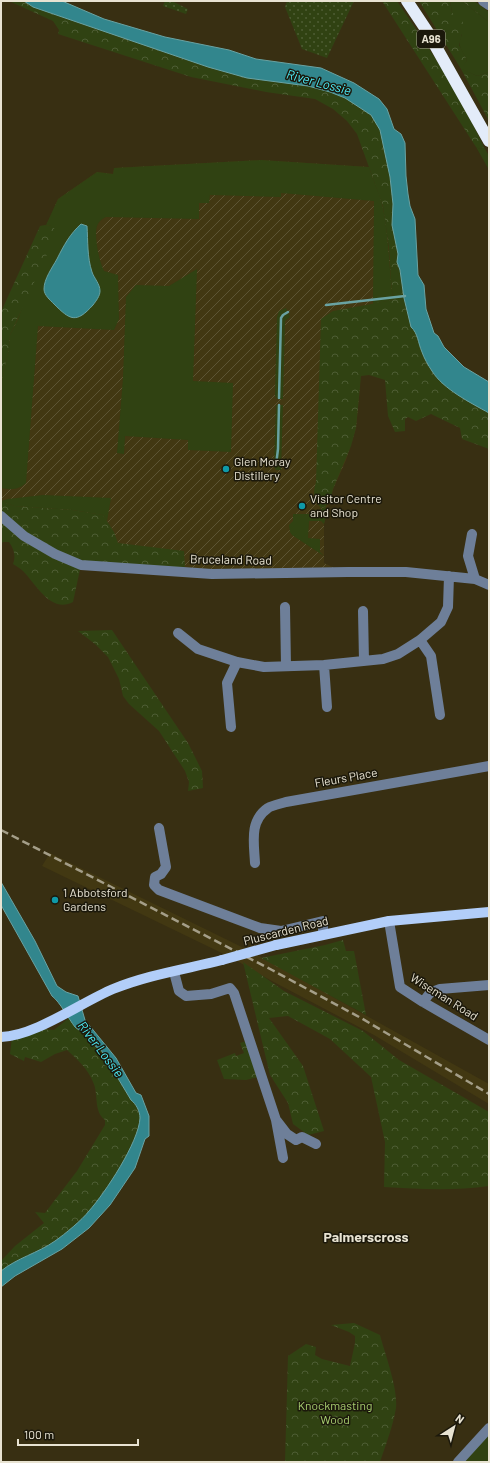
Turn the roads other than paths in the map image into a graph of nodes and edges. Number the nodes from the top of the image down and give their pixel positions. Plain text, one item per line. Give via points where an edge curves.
1 (407, 1) edge
2 (483, 1) edge
3 (489, 5) edge
4 (489, 141) edge
5 (1, 516) edge
6 (472, 534) dead end
7 (449, 576) junction
8 (475, 579) junction
9 (489, 585) edge
10 (285, 607) dead end
11 (363, 611) dead end
12 (178, 633) dead end
13 (420, 640) junction
14 (364, 661) junction
15 (237, 662) junction
16 (324, 665) junction
17 (286, 666) junction
18 (327, 707) dead end
19 (440, 715) dead end
20 (231, 727) dead end
21 (489, 766) edge
22 (159, 828) dead end
23 (255, 863) dead end
24 (489, 912) edge
25 (389, 921) junction
26 (323, 934) junction
27 (174, 972) junction
28 (489, 985) edge
29 (423, 1002) junction
30 (1, 1037) edge
31 (489, 1040) edge
32 (276, 1120) junction
33 (316, 1144) dead end
34 (282, 1158) dead end
35 (489, 1428) edge
36 (458, 1462) edge

1 - 4 highway, A96 via 427,31
2 - 3 street
5 - 7 street, Bruceland Road via 24,536 81,565 212,574 406,572
6 - 8 street via 468,556
7 - 8 street, Bruceland Road
7 - 13 street via 448,607 441,622
8 - 9 street, Bruceland Road
10 - 17 street
11 - 14 street
12 - 15 street via 198,649
13 - 14 street via 398,654
13 - 19 street via 431,656
14 - 16 street
15 - 17 street via 264,667
15 - 20 street via 227,683
16 - 17 street
16 - 18 street
21 - 23 street, Fleurs Place via 286,802 269,808 259,816 254,828
22 - 26 street via 166,867 155,877 154,885 159,890 260,928 281,931 323,921
24 - 25 main road, Pluscarden Road
25 - 26 main road, Pluscarden Road
25 - 29 street, Wiseman Road via 400,987
26 - 27 main road, Pluscarden Road, bridge
27 - 30 main road, Pluscarden Road via 134,981 12,1037
27 - 32 street via 179,990 186,996 211,994 230,988 234,993
28 - 29 street via 440,989 430,993
29 - 31 street, Wiseman Road
32 - 33 street via 287,1134 296,1140 302,1137
32 - 34 street
35 - 36 street

